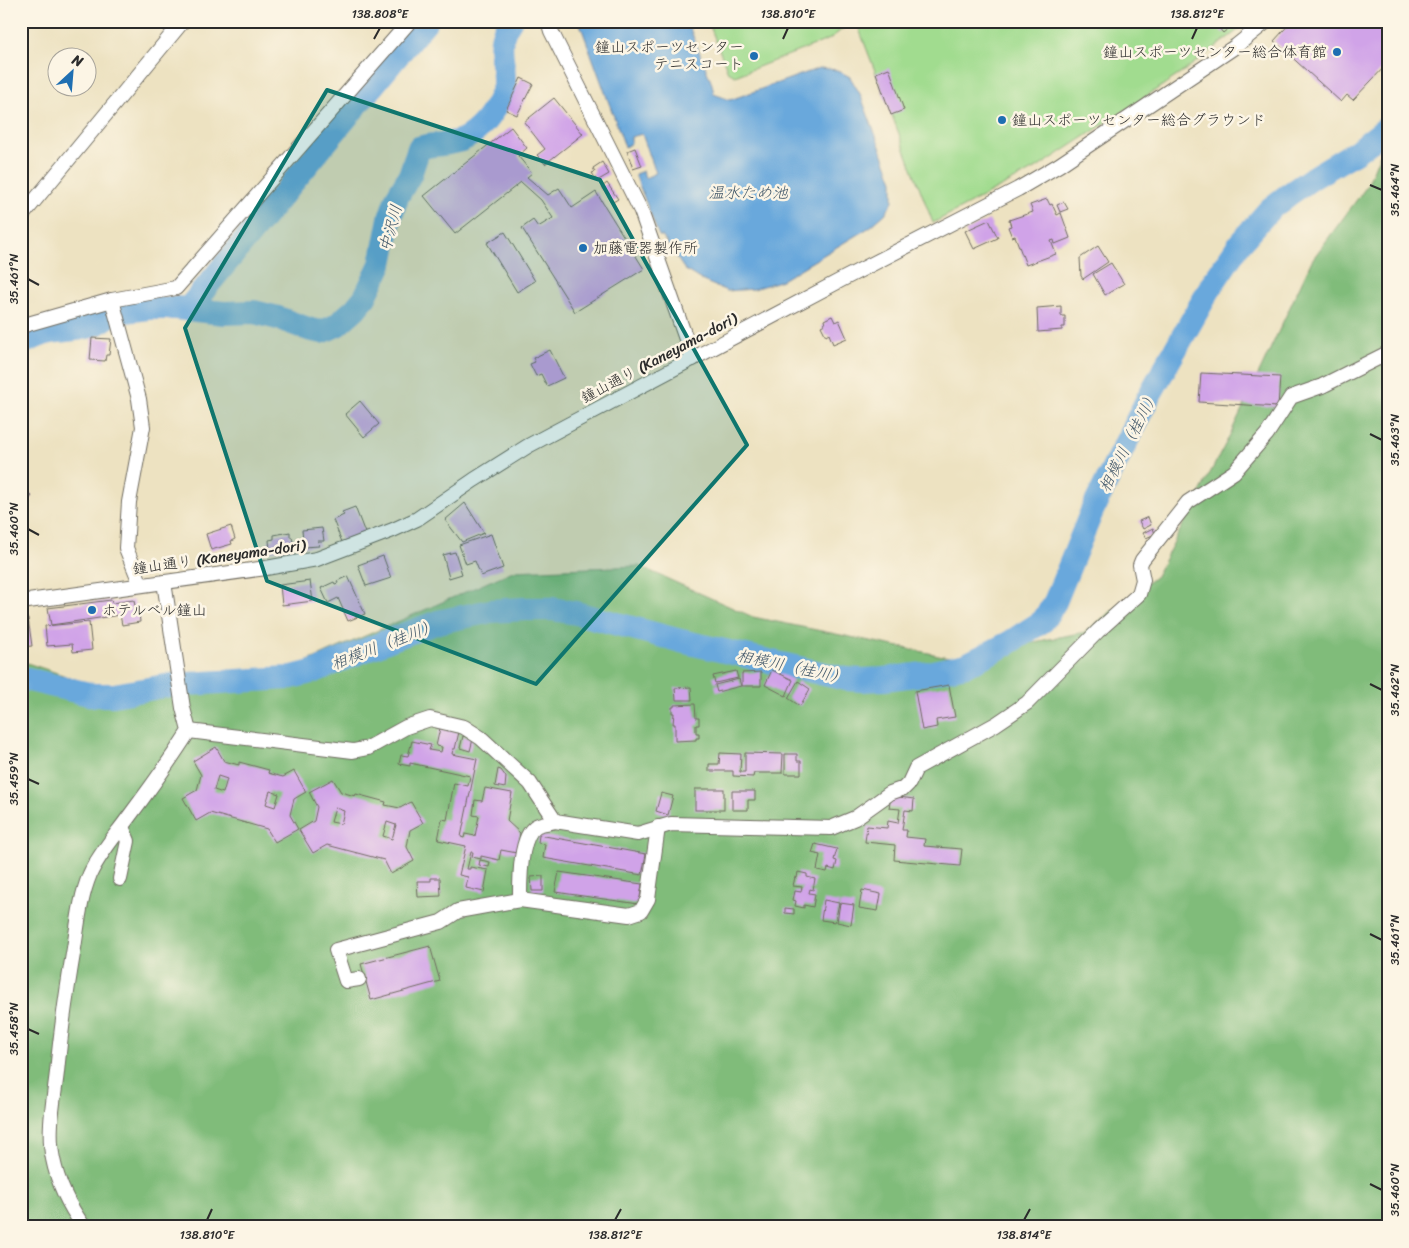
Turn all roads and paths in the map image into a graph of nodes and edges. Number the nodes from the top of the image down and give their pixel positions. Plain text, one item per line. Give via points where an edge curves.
1 (183, 21) edge
2 (410, 21) edge
3 (548, 21) edge
4 (1267, 21) edge
5 (21, 217) edge
6 (112, 300) junction
7 (21, 326) edge
8 (1388, 353) edge
9 (693, 359) junction
10 (164, 582) junction
11 (141, 585) junction
12 (21, 602) edge
13 (189, 731) junction
14 (556, 821) junction
15 (122, 827) junction
16 (658, 828) junction
17 (120, 879) dead end
18 (520, 900) junction
19 (360, 979) dead end
20 (84, 1227) edge

1 - 5 street
2 - 6 street via 176,288
3 - 9 street via 641,211
4 - 9 street, 鐘山通り (Kaneyama-dori) via 1236,46 1018,189 842,278
6 - 7 street
6 - 11 street via 139,399 143,427 129,502 126,548
8 - 16 street via 1322,386 1291,396 1267,434 1234,472 1188,502 1142,560 1143,580 1139,594 1027,703 916,768 904,788 890,793 855,818 831,828 671,824
9 - 10 street, 鐘山通り (Kaneyama-dori) via 528,446 417,519 393,530 317,559
10 - 11 street, 鐘山通り (Kaneyama-dori)
10 - 13 street
11 - 12 street, 鐘山通り (Kaneyama-dori)
13 - 14 street via 353,751 368,748 406,727 430,719 464,726 530,783
13 - 15 street
14 - 16 street via 638,834
14 - 18 street via 536,826 527,837 520,875
15 - 17 street via 128,841
15 - 20 street via 98,861 84,891 63,1014 54,1097 52,1157 71,1209
16 - 18 street via 648,899 641,911 629,915
18 - 19 street via 458,911 442,922 336,950 346,982

